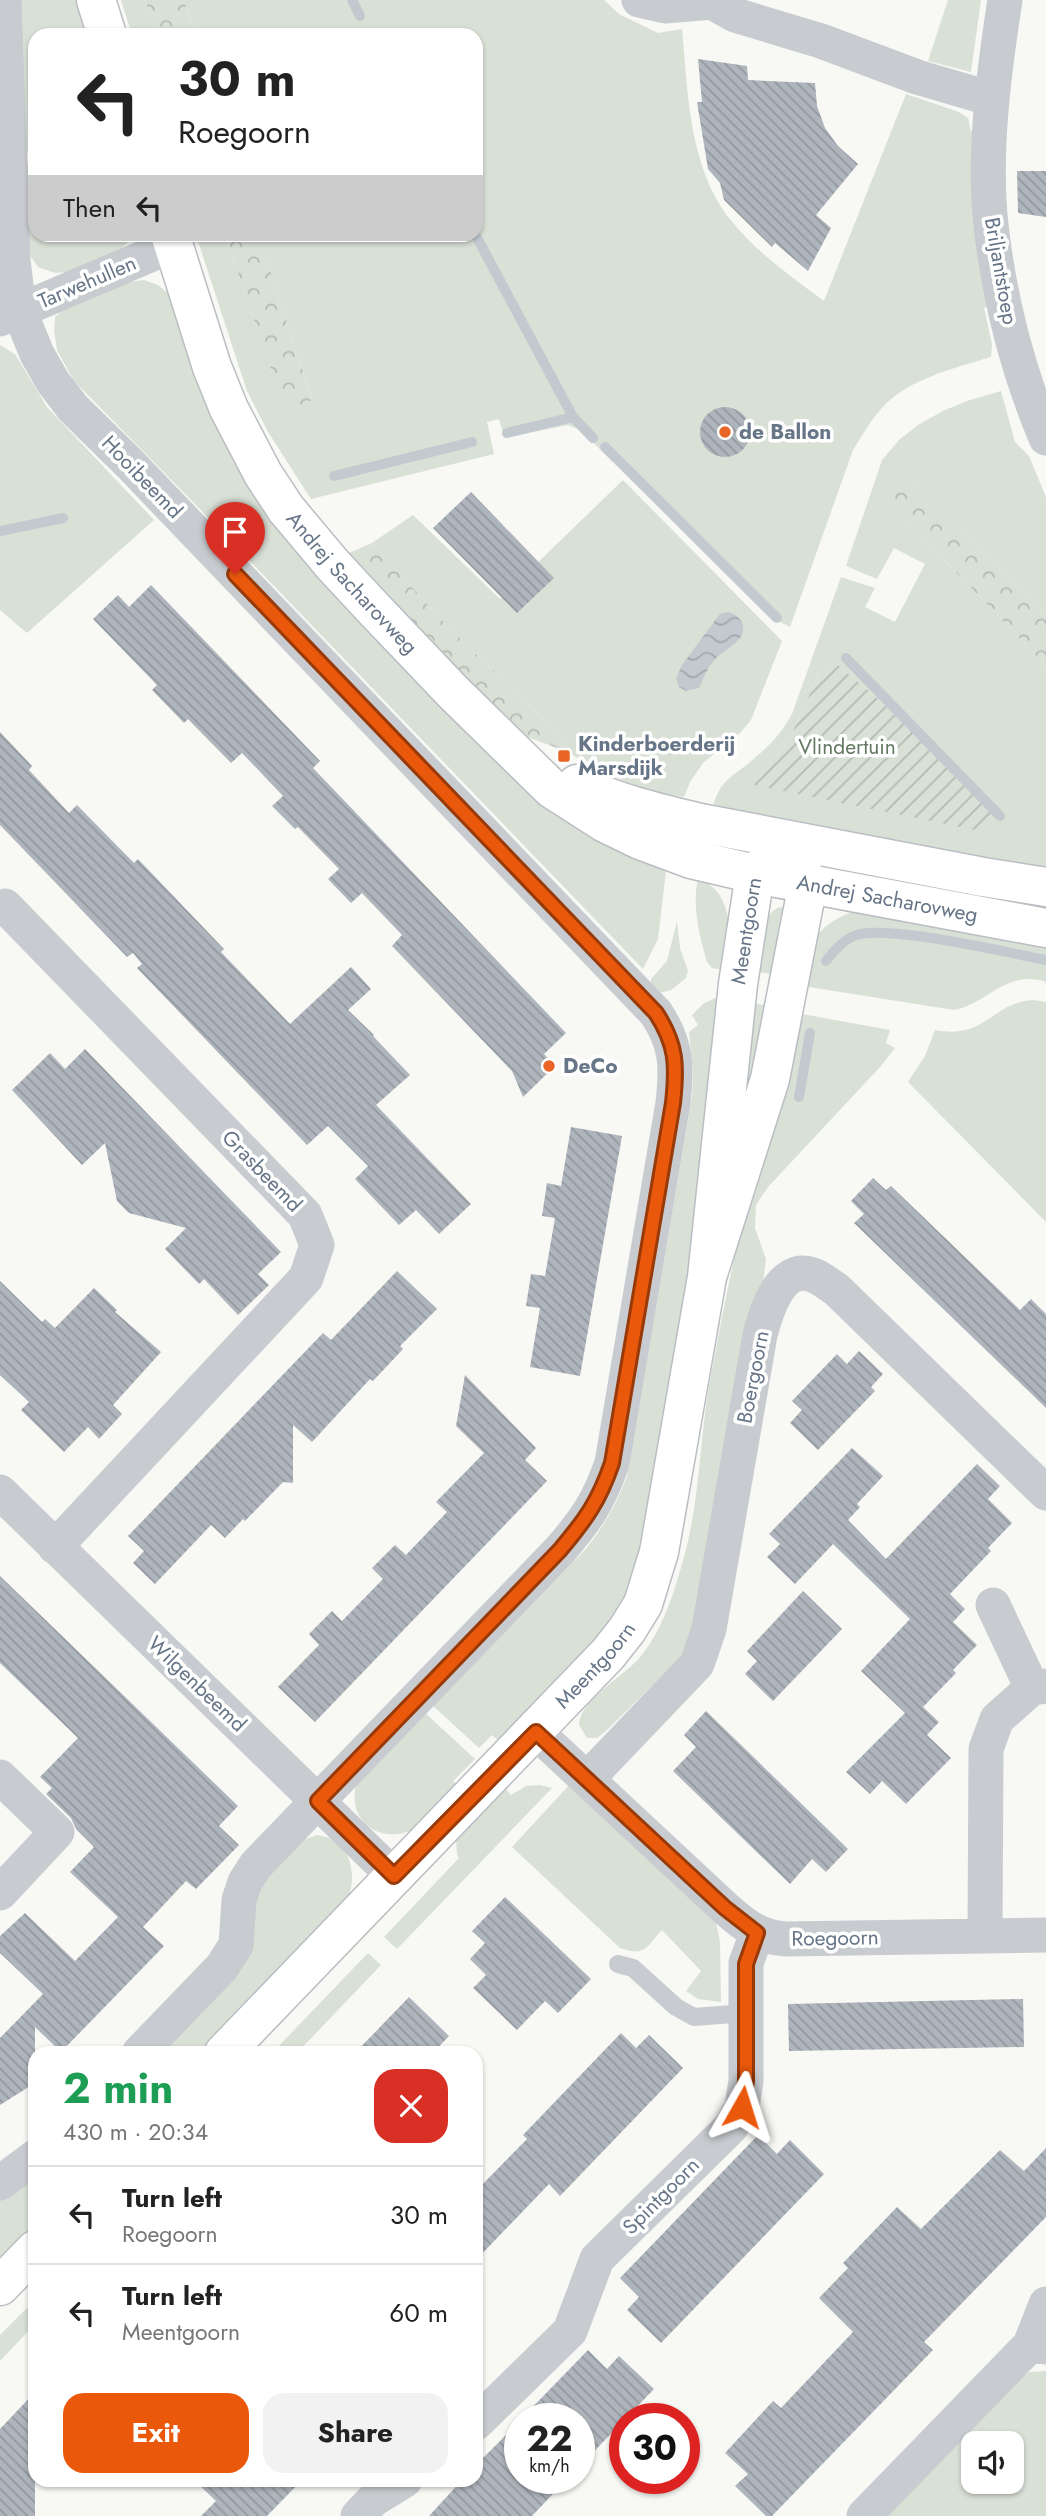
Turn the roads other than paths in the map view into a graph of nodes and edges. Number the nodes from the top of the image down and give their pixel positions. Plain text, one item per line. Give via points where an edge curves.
1 (4, 0) edge
2 (96, 0) edge
3 (639, 0) edge
4 (1005, 0) edge
5 (713, 1) edge
6 (105, 28) edge
7 (992, 99) junction
8 (171, 242) edge
9 (172, 242) edge
10 (10, 314) edge
11 (1046, 438) edge
12 (511, 747) junction
13 (787, 841) junction
14 (755, 874) junction
15 (808, 884) junction
16 (1046, 887) edge
17 (2, 905) edge
18 (1046, 928) edge
19 (707, 1277) junction
20 (0, 1492) edge
21 (1046, 1493) edge
22 (55, 1546) junction
23 (993, 1605) dead end
24 (1039, 1687) edge
25 (536, 1732) junction
26 (0, 1777) edge
27 (587, 1779) junction
28 (318, 1801) junction
29 (394, 1876) junction
30 (0, 1893) edge
31 (757, 1933) junction
32 (985, 1934) junction
33 (1046, 1935) edge
34 (618, 1964) dead end
35 (746, 2013) junction
36 (146, 2046) edge
37 (231, 2046) edge
38 (28, 2162) edge
39 (0, 2183) edge
40 (28, 2257) edge
41 (0, 2286) edge
42 (1046, 2304) edge
43 (1038, 2346) edge
44 (483, 2416) edge
45 (393, 2487) edge
46 (358, 2516) edge
47 (864, 2516) edge

1 - 10 street, Hooibeemd via 13,260
2 - 6 street
3 - 5 street via 665,6
4 - 7 street, Briljantstoep
5 - 7 street via 735,15
7 - 11 street, Briljantstoep via 991,223 1003,299
8 - 10 street, Tarwehullen via 157,252
9 - 12 street, Andrej Sacharovweg via 229,409 286,509 372,607
10 - 28 street, Hooibeemd via 73,408 656,1013 672,1040 677,1071 673,1103 612,1463 601,1494 560,1550
12 - 13 street, Andrej Sacharovweg via 587,789 615,799
12 - 14 street, Andrej Sacharovweg via 552,789 605,822 691,859
13 - 14 street, Meentgoorn
13 - 15 street
13 - 16 street, Andrej Sacharovweg
14 - 15 street, Andrej Sacharovweg
14 - 19 street, Meentgoorn via 738,984
15 - 18 street, Andrej Sacharovweg
15 - 19 street, Meentgoorn via 770,1079
17 - 22 street, Grasbeemd via 304,1215 317,1245 306,1278
19 - 25 street, Meentgoorn via 659,1552 643,1604 608,1654
20 - 22 street, Wilgenbeemd
21 - 27 street, Boergoorn via 837,1290 811,1274 795,1275 778,1289 760,1335 709,1629 697,1664
22 - 28 street, Wilgenbeemd
23 - 24 street
24 - 32 street via 997,1719 986,1749
25 - 27 street, Roegoorn
25 - 29 street, Meentgoorn
26 - 30 street via 57,1832
27 - 31 street, Roegoorn
28 - 29 street, Wilgenbeemd
28 - 36 street, Hooibeemd via 245,1882 236,1945 222,1967
29 - 37 street, Meentgoorn
31 - 32 street, Roegoorn via 786,1939
31 - 35 street, Spintgoorn via 746,1964
32 - 33 street, Roegoorn
34 - 35 lane via 633,1968 694,2017
35 - 44 street, Spintgoorn via 746,2081 742,2107 731,2127 597,2259 570,2331
38 - 39 street
40 - 41 street
42 - 43 street
43 - 47 street
45 - 46 street via 374,2498

